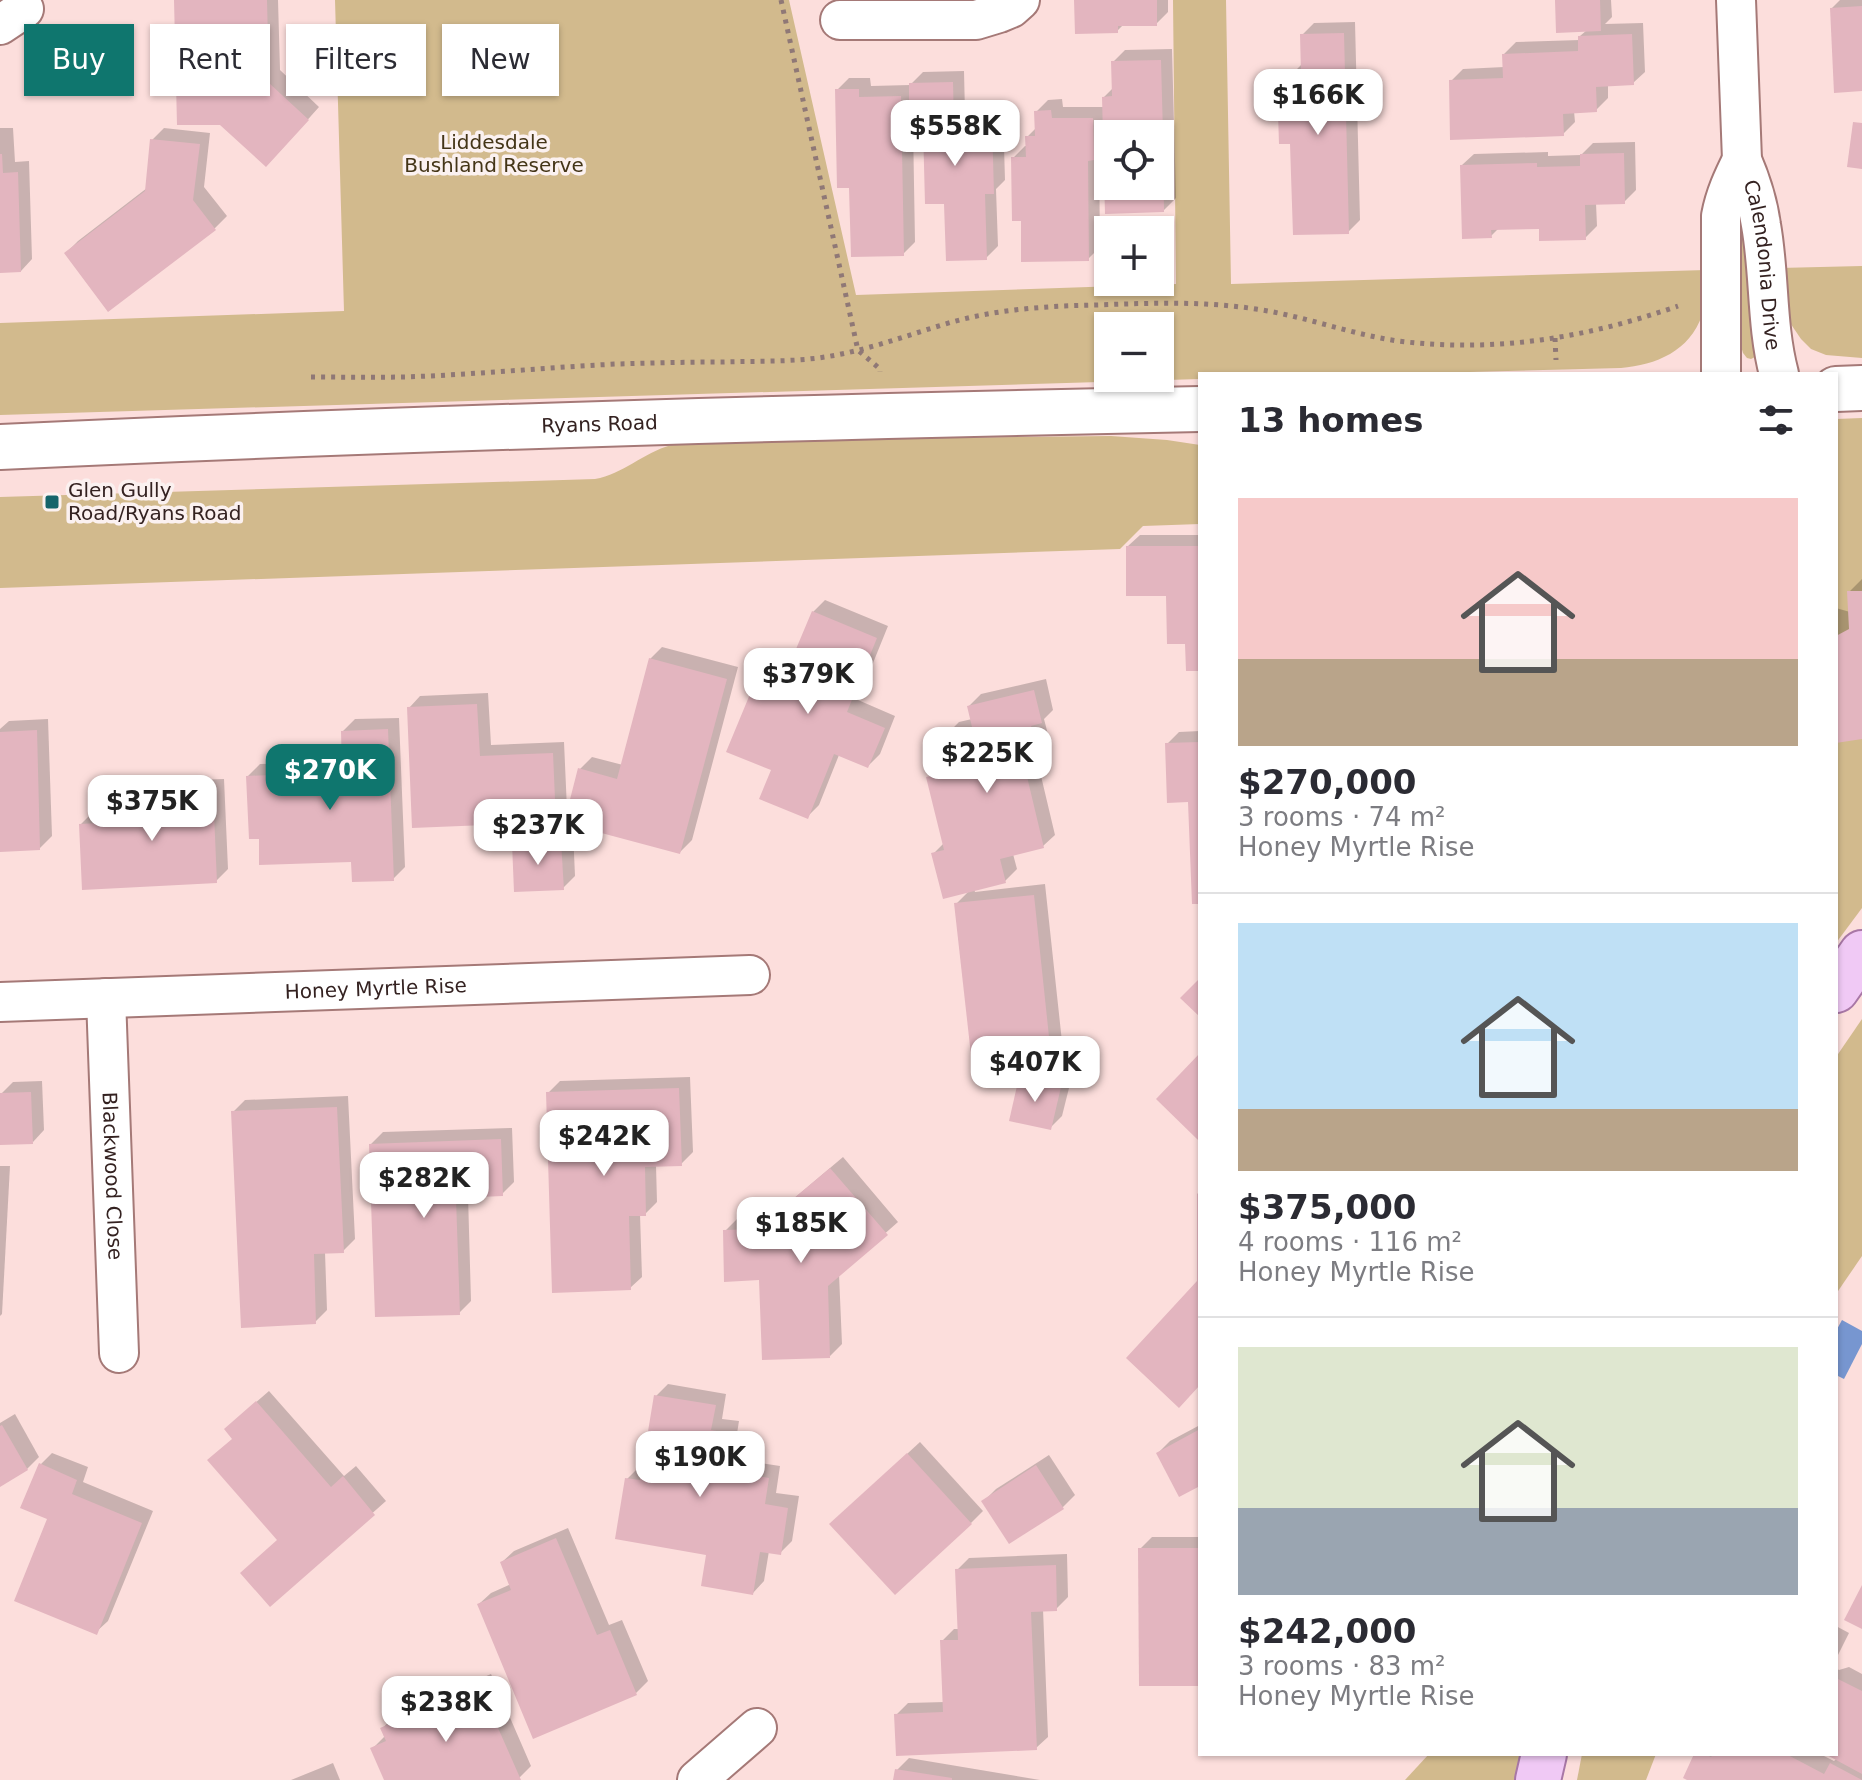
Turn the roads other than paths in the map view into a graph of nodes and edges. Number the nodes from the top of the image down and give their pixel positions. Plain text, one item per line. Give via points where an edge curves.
1 (1020, 0) edge
2 (1736, 0) edge
3 (840, 20) dead end
4 (1742, 160) junction
5 (1721, 372) edge
6 (1778, 372) edge
7 (1862, 388) edge
8 (1838, 389) edge
9 (1198, 409) edge
10 (0, 447) edge
11 (1862, 953) edge
12 (750, 975) dead end
13 (1838, 987) edge
14 (106, 998) junction
15 (0, 1002) edge
16 (119, 1353) dead end
17 (757, 1728) dead end
18 (1544, 1756) edge
19 (697, 1780) edge
20 (1538, 1780) edge

1 - 3 street via 976,20
2 - 4 street, Calendonia Drive
4 - 5 street, Calendonia Drive via 1721,216
4 - 6 street, Calendonia Drive via 1762,226
7 - 8 street
9 - 10 street, Ryans Road via 410,430
11 - 13 main road
12 - 14 street, Honey Myrtle Rise
14 - 15 street, Honey Myrtle Rise
14 - 16 street, Blackwood Close
17 - 19 street
18 - 20 main road

